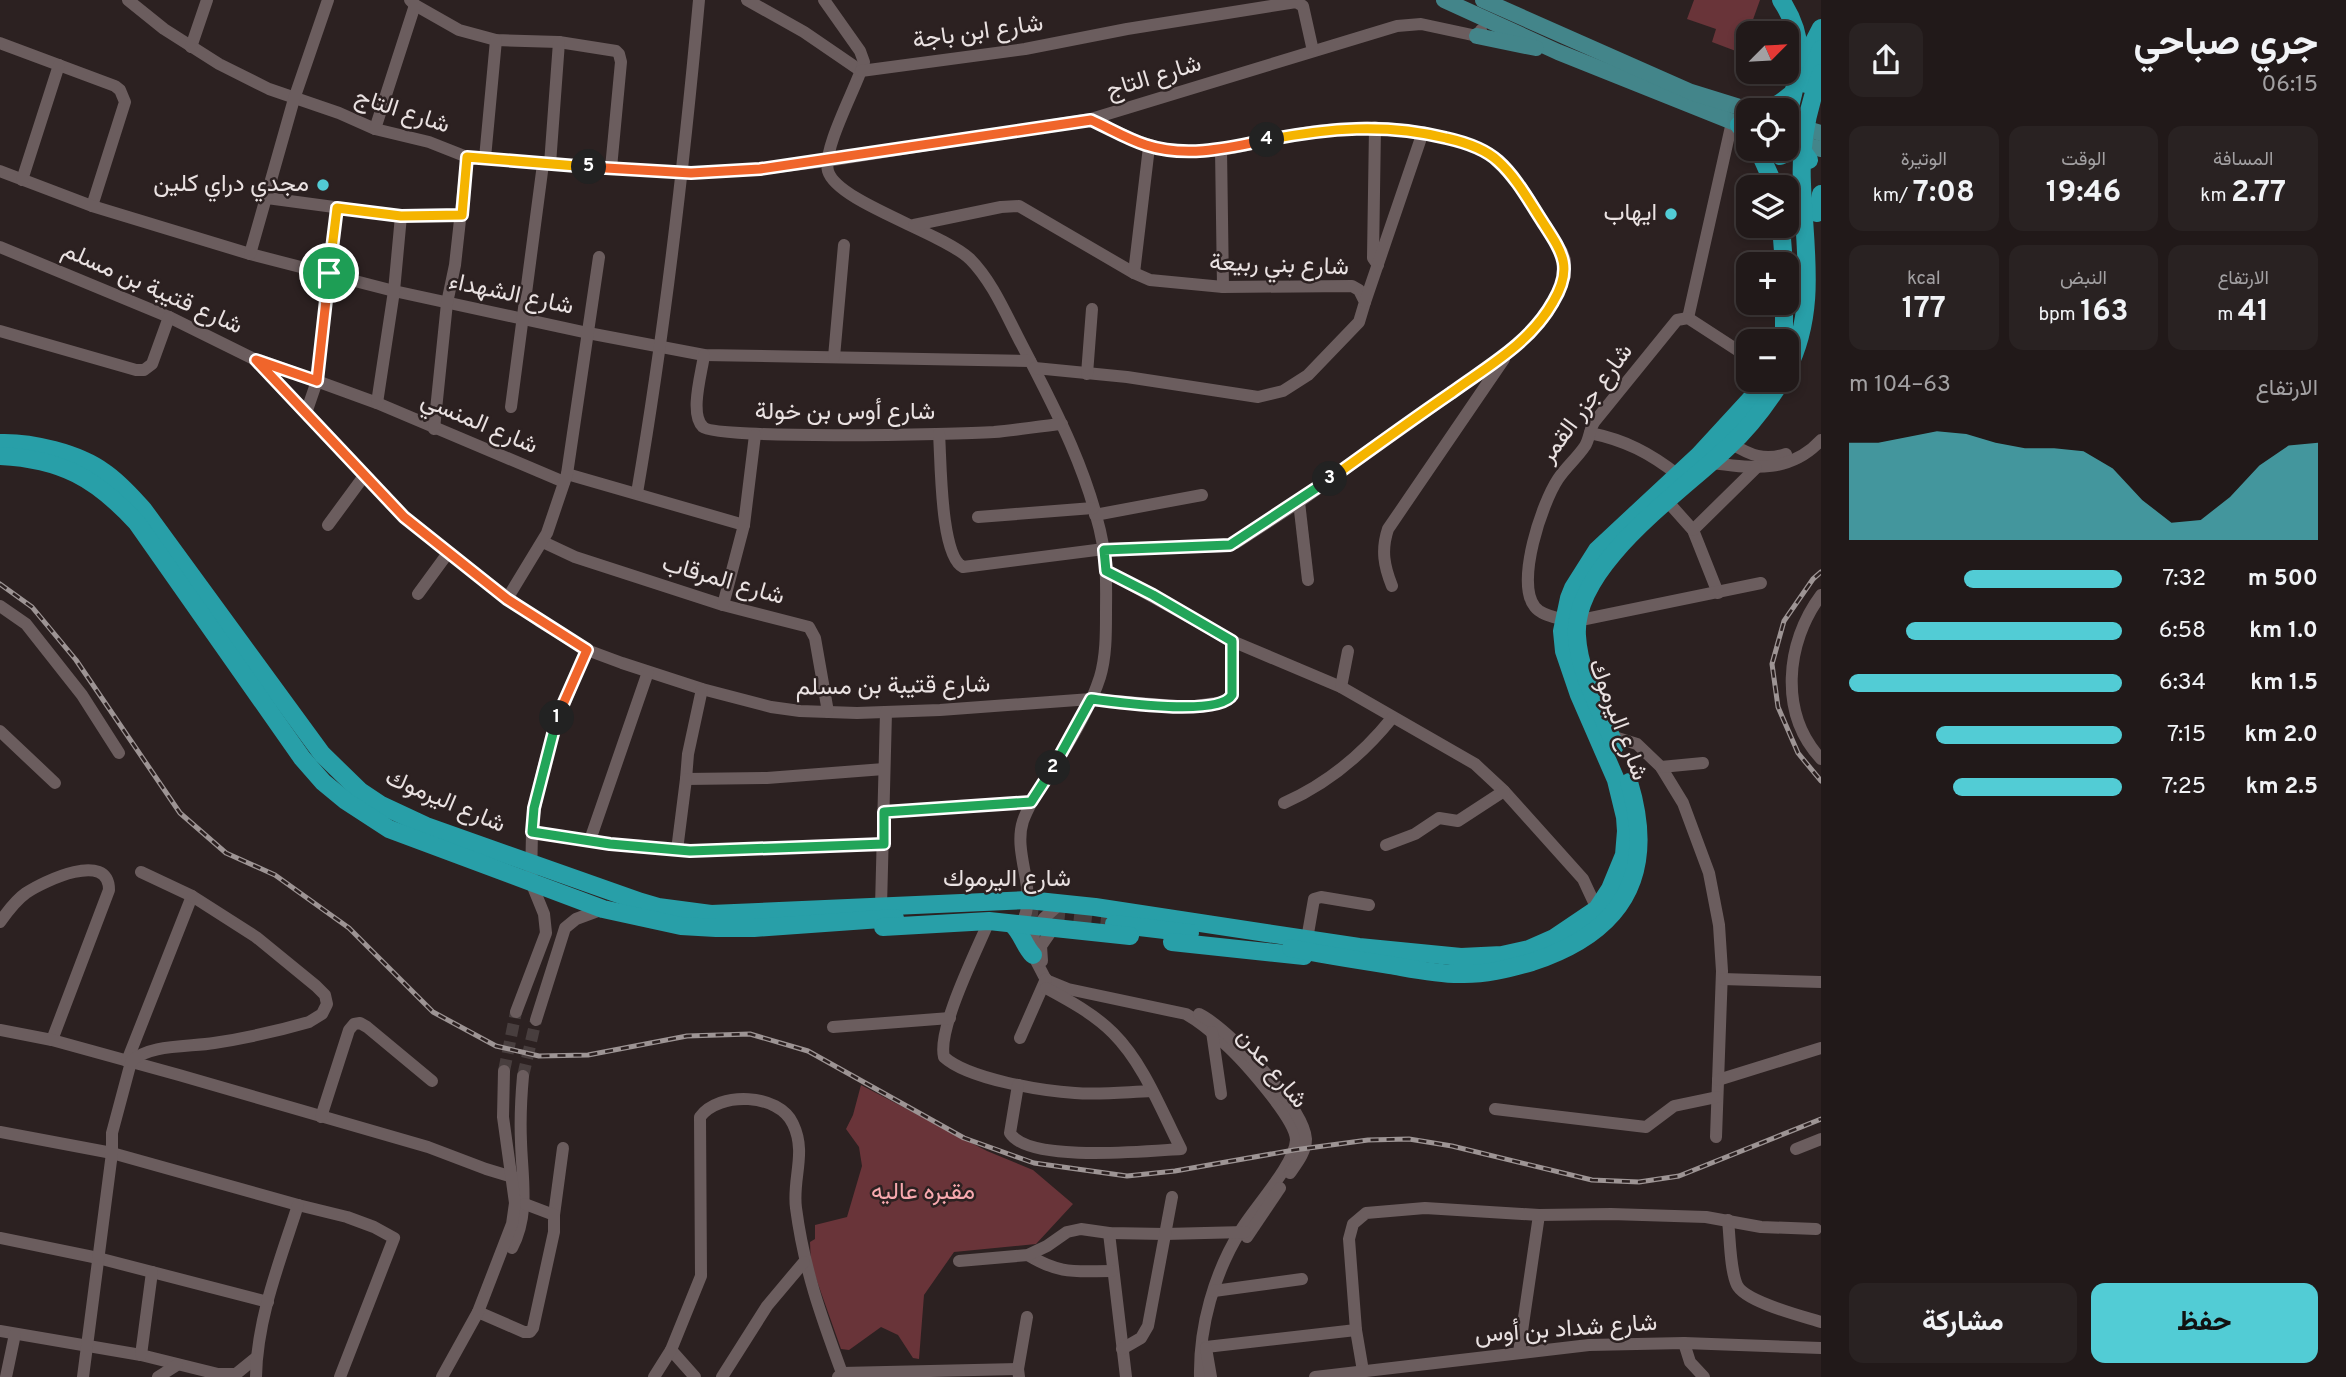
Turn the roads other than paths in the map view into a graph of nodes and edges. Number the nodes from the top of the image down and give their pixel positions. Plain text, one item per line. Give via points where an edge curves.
1 (128, 0) edge
2 (207, 0) edge
3 (328, 0) edge
4 (699, 0) edge
5 (747, 0) edge
6 (824, 0) edge
7 (1444, 0) edge
8 (1781, 0) edge
9 (413, 3) edge
10 (1490, 3) edge
11 (1488, 20) junction
12 (1793, 21) edge
13 (1821, 28) edge
14 (1476, 36) junction
15 (1799, 37) edge
16 (496, 40) junction
17 (559, 42) junction
18 (0, 43) edge
19 (191, 47) junction
20 (1821, 49) edge
21 (1313, 51) junction
22 (1558, 52) junction
23 (59, 65) junction
24 (1799, 65) edge
25 (1799, 70) edge
26 (861, 71) junction
27 (1821, 73) edge
28 (1795, 84) edge
29 (1793, 93) junction
30 (1786, 98) edge
31 (1792, 98) edge
32 (294, 99) junction
33 (1821, 111) edge
34 (1091, 120) junction
35 (1736, 120) edge
36 (1736, 121) edge
37 (1375, 127) junction
38 (374, 129) junction
39 (1799, 131) edge
40 (1423, 132) junction
41 (1816, 145) edge
42 (1150, 146) junction
43 (1221, 149) junction
44 (1736, 149) edge
45 (1799, 150) edge
46 (467, 157) junction
47 (485, 158) junction
48 (827, 161) junction
49 (547, 164) junction
50 (611, 168) junction
51 (0, 172) edge
52 (682, 173) junction
53 (22, 180) junction
54 (1821, 194) edge
55 (267, 198) junction
56 (92, 206) junction
57 (337, 208) junction
58 (1817, 213) junction
59 (462, 215) junction
60 (401, 216) junction
61 (914, 225) junction
62 (844, 244) dead end
63 (0, 247) edge
64 (1797, 252) edge
65 (250, 254) junction
66 (598, 257) dead end
67 (1378, 265) junction
68 (329, 273) junction
69 (1134, 273) junction
70 (1223, 287) junction
71 (394, 291) junction
72 (1799, 300) edge
73 (447, 303) junction
74 (1365, 303) junction
75 (1092, 309) dead end
76 (1799, 311) edge
77 (169, 317) junction
78 (522, 318) junction
79 (1688, 318) junction
80 (0, 331) edge
81 (588, 333) junction
82 (659, 348) junction
83 (1736, 349) edge
84 (1508, 353) junction
85 (704, 355) junction
86 (834, 357) junction
87 (256, 360) junction
88 (1032, 365) junction
89 (1087, 374) junction
90 (317, 381) junction
91 (1758, 392) edge
92 (1774, 392) edge
93 (377, 403) junction
94 (511, 407) dead end
95 (306, 414) junction
96 (1062, 424) junction
97 (434, 429) junction
98 (1590, 433) junction
99 (939, 434) junction
100 (755, 435) junction
101 (1821, 439) edge
102 (0, 443) edge
103 (1732, 444) junction
104 (0, 456) edge
105 (1712, 463) junction
106 (1756, 468) junction
107 (1678, 475) junction
108 (364, 476) junction
109 (565, 478) junction
110 (637, 493) junction
111 (1202, 495) dead end
112 (1299, 502) junction
113 (1668, 502) junction
114 (1094, 511) junction
115 (978, 517) dead end
116 (328, 525) dead end
117 (744, 525) junction
118 (1693, 530) junction
119 (543, 542) junction
120 (1104, 550) junction
121 (448, 553) junction
122 (1106, 571) junction
123 (1308, 580) dead end
124 (1761, 583) dead end
125 (1392, 586) dead end
126 (1718, 593) junction
127 (418, 594) dead end
128 (1821, 595) edge
129 (507, 599) junction
130 (723, 605) junction
131 (0, 606) edge
132 (1570, 621) junction
133 (1232, 641) junction
134 (587, 650) junction
135 (1348, 651) dead end
136 (648, 672) junction
137 (1340, 687) junction
138 (702, 690) junction
139 (1091, 699) junction
140 (828, 712) junction
141 (886, 712) junction
142 (1392, 718) junction
143 (0, 730) edge
144 (1611, 736) junction
145 (119, 753) dead end
146 (1821, 759) edge
147 (1703, 763) dead end
148 (1661, 768) junction
149 (884, 769) junction
150 (686, 779) junction
151 (55, 783) dead end
152 (1504, 792) junction
153 (1031, 802) junction
154 (1284, 803) dead end
155 (884, 812) junction
156 (532, 832) junction
157 (590, 840) junction
158 (884, 844) junction
159 (1385, 845) dead end
160 (677, 850) junction
161 (141, 872) dead end
162 (532, 874) junction
163 (1583, 879) junction
164 (1610, 889) junction
165 (192, 896) junction
166 (1061, 903) junction
167 (1370, 905) dead end
168 (880, 907) junction
169 (1095, 907) junction
170 (1597, 908) junction
171 (603, 909) junction
172 (1029, 919) junction
173 (0, 922) edge
174 (989, 922) junction
175 (1114, 924) tunnel mouth
176 (754, 928) junction
177 (1089, 931) junction
178 (1307, 939) junction
179 (1033, 955) joint
180 (1334, 957) junction
181 (1722, 979) junction
182 (1046, 981) junction
183 (1821, 982) edge
184 (516, 1012) tunnel mouth
185 (950, 1018) junction
186 (536, 1020) tunnel mouth
187 (833, 1027) dead end
188 (0, 1030) edge
189 (1212, 1032) junction
190 (1020, 1038) dead end
191 (52, 1040) junction
192 (1821, 1048) edge
193 (129, 1062) junction
194 (503, 1071) tunnel mouth
195 (523, 1076) tunnel mouth
196 (1718, 1080) junction
197 (432, 1082) dead end
198 (1018, 1084) junction
199 (1152, 1091) junction
200 (1221, 1094) dead end
201 (1717, 1097) junction
202 (1495, 1109) dead end
203 (321, 1116) junction
204 (0, 1132) edge
205 (1716, 1137) dead end
206 (1821, 1139) edge
207 (563, 1148) dead end
208 (1796, 1149) dead end
209 (112, 1153) junction
210 (518, 1183) junction
211 (1172, 1197) dead end
212 (525, 1204) junction
213 (298, 1205) junction
214 (554, 1215) junction
215 (1539, 1216) junction
216 (1728, 1220) junction
217 (1816, 1229) dead end
218 (1244, 1232) junction
219 (1109, 1233) junction
220 (1165, 1234) junction
221 (0, 1238) edge
222 (1028, 1255) junction
223 (98, 1258) junction
224 (959, 1261) dead end
225 (804, 1262) junction
226 (1112, 1271) junction
227 (152, 1272) junction
228 (1302, 1279) dead end
229 (1217, 1291) junction
230 (268, 1302) junction
231 (480, 1312) junction
232 (1027, 1317) dead end
233 (1821, 1322) edge
234 (1356, 1330) junction
235 (0, 1331) edge
236 (15, 1334) junction
237 (1684, 1343) junction
238 (87, 1345) junction
239 (1206, 1348) junction
240 (1821, 1348) edge
241 (1122, 1349) junction
242 (671, 1350) junction
243 (1519, 1352) junction
244 (141, 1355) junction
245 (257, 1357) junction
246 (177, 1365) junction
247 (1363, 1371) junction
248 (1415, 1371) edge
249 (1018, 1373) edge
250 (842, 1376) edge
251 (6, 1377) edge
252 (83, 1377) edge
253 (158, 1377) edge
254 (256, 1377) edge
255 (340, 1377) edge
256 (442, 1377) edge
257 (449, 1377) edge
258 (654, 1377) edge
259 (695, 1377) edge
260 (722, 1377) edge
261 (1125, 1377) edge
262 (1200, 1377) edge
263 (1210, 1377) edge
264 (1315, 1377) edge
265 (1704, 1377) edge

1 - 19 street, شارع التاج
2 - 19 street
3 - 32 street
4 - 52 street
5 - 26 street
6 - 26 street via 860,51
7 - 11 main road
8 - 12 highway
9 - 16 street via 459,30
9 - 38 street
10 - 11 street
10 - 35 main road via 1691,92
11 - 14 street
11 - 22 main road
13 - 25 highway
14 - 21 street, شارع التاج via 1409,24
14 - 22 main road
15 - 24 highway
16 - 17 street
16 - 47 street
17 - 49 street
17 - 50 street via 619,54
18 - 23 street
19 - 32 street, شارع التاج
20 - 64 highway via 1801,98 1795,141
21 - 26 street, شارع ابن باجة via 1303,6 1296,2 1013,51
21 - 34 street, شارع التاج
22 - 36 main road
23 - 53 street
23 - 56 street via 115,86 125,102
26 - 48 street
27 - 72 highway via 1803,137 1801,183 1808,262
28 - 29 highway
29 - 30 highway
29 - 31 highway
32 - 38 street, شارع التاج
32 - 55 street
33 - 41 highway
34 - 42 street
34 - 48 street, شارع التاج
37 - 40 street
37 - 43 street via 1318,130
37 - 67 street via 1373,258
38 - 46 street, شارع التاج
39 - 41 main road
40 - 67 street
40 - 84 street via 1484,151 1500,162 1562,252 1565,276 1557,295 1543,319
41 - 45 highway via 1804,153
41 - 58 highway
42 - 43 street via 1197,152
42 - 69 street
43 - 70 street
44 - 79 street
46 - 47 street, شارع التاج
46 - 59 street
47 - 49 street, شارع التاج
48 - 52 street, شارع التاج
48 - 61 street via 837,186 850,196
49 - 50 street, شارع التاج
49 - 78 street
50 - 52 street, شارع التاج
51 - 53 street, شارع الشهداء
52 - 82 street
53 - 56 street, شارع الشهداء
54 - 58 highway
55 - 57 street
55 - 65 street
56 - 65 street, شارع الشهداء
57 - 60 street
57 - 68 street
58 - 76 highway via 1815,303
59 - 60 street
59 - 73 street
60 - 71 street
61 - 69 street, شارع بني ربيعة via 1019,206
61 - 88 street via 973,263
62 - 86 street
63 - 77 street, شارع قتيبة بن مسلم
65 - 68 street, شارع الشهداء
66 - 81 street
67 - 74 street
68 - 71 street, شارع الشهداء
68 - 90 street
69 - 70 street, شارع بني ربيعة via 1150,280
70 - 74 street, شارع بني ربيعة via 1352,286
71 - 73 street, شارع الشهداء
71 - 93 street
73 - 78 street, شارع الشهداء
73 - 97 street
74 - 89 street, شارع بني ربيعة via 1359,322 1308,375 1269,395
75 - 89 street
77 - 80 street via 152,364 144,370
77 - 87 street, شارع قتيبة بن مسلم
78 - 81 street, شارع الشهداء
78 - 94 street
79 - 83 street
79 - 98 street, شارع جزر القمر via 1672,324
81 - 82 street, شارع الشهداء
81 - 109 street
82 - 85 street, شارع الشهداء
82 - 110 street
84 - 112 street
84 - 125 street via 1388,529 1383,561
85 - 86 street, شارع الشهداء
85 - 100 street, شارع أوس بن خولة via 695,412 700,424 707,430
86 - 88 street, شارع الشهداء
87 - 90 street, شارع المنسي
87 - 95 street, شارع قتيبة بن مسلم
88 - 89 street, شارع بني ربيعة
88 - 96 street
90 - 93 street, شارع المنسي
90 - 95 street
91 - 107 highway, شارع اليرموك
92 - 103 highway, شارع اليرموك
93 - 97 street, شارع المنسي
95 - 108 street, شارع قتيبة بن مسلم
96 - 99 street, شارع أوس بن خولة
96 - 114 street
97 - 109 street, شارع المنسي
98 - 107 street via 1640,449
98 - 132 street, شارع جزر القمر via 1550,493 1528,563 1530,600 1539,612
99 - 100 street, شارع أوس بن خولة
99 - 120 street via 946,530 958,565
100 - 117 street
101 - 103 street via 1773,457 1749,454
101 - 106 street via 1797,457
102 - 162 highway, شارع اليرموك via 46,448 93,465 130,494 322,754 360,791
103 - 105 highway, شارع اليرموك
104 - 162 highway, شارع اليرموك via 23,457 65,469 98,485 118,502 302,758 346,801 389,829
105 - 106 street
105 - 113 highway, شارع اليرموك
106 - 118 street
107 - 132 highway, شارع اليرموك via 1597,550 1569,598
108 - 116 street
108 - 121 street, شارع قتيبة بن مسلم
109 - 110 street, شارع المنسي
109 - 119 street
110 - 117 street, شارع المنسي
111 - 114 street
112 - 120 street via 1230,545
112 - 123 street
113 - 118 street
113 - 132 highway, شارع اليرموك via 1600,568
114 - 115 street
114 - 120 street
117 - 130 street
118 - 126 street
119 - 129 street
119 - 130 street, شارع المرقاب via 575,557
120 - 122 street
121 - 127 street
121 - 129 street, شارع قتيبة بن مسلم
122 - 133 street
122 - 139 street via 1105,650
124 - 126 street
126 - 132 street
128 - 146 street via 1801,632 1791,679 1801,730
129 - 134 street, شارع قتيبة بن مسلم
130 - 140 street, شارع المرقاب via 809,627
131 - 145 street via 26,624 82,695
132 - 144 highway, شارع اليرموك
132 - 164 highway, شارع اليرموك via 1563,640 1569,668 1611,765 1625,817 1624,855
133 - 137 street
133 - 139 street, شارع قتيبة بن مسلم via 1232,695 1227,701 1188,707
134 - 136 street, شارع قتيبة بن مسلم
134 - 156 street via 557,719
135 - 137 street
136 - 138 street, شارع قتيبة بن مسلم
136 - 157 street
137 - 142 street
138 - 140 street, شارع قتيبة بن مسلم via 771,707
138 - 150 street
139 - 141 street, شارع قتيبة بن مسلم
139 - 153 street
140 - 141 street, شارع قتيبة بن مسلم
141 - 149 street
142 - 152 street via 1475,764
142 - 154 street via 1345,765 1313,790
143 - 151 street
144 - 148 street via 1637,744
144 - 180 highway, شارع اليرموك via 1638,814 1638,856 1620,904 1591,934 1546,957 1485,973 1422,971
147 - 148 street
148 - 181 street via 1683,803 1709,873 1719,925
149 - 150 street
149 - 155 street
150 - 160 street
152 - 159 street via 1458,821 1438,817 1415,834
152 - 163 street
153 - 155 street
153 - 172 street via 1019,836
155 - 158 street
156 - 157 street
156 - 162 street
157 - 160 street
158 - 160 street
158 - 168 street
161 - 165 street
162 - 168 highway, شارع اليرموك via 683,912
162 - 171 highway, شارع اليرموك
162 - 184 street via 546,933
163 - 164 street
163 - 170 street
164 - 170 highway, شارع اليرموك
165 - 193 street
165 - 193 street via 256,937 316,986 327,1004 322,1014 309,1022 211,1044 157,1050
166 - 169 highway, شارع اليرموك
166 - 172 highway, شارع اليرموك
166 - 172 street
167 - 178 street via 1314,899
168 - 172 highway, شارع اليرموك
169 - 177 highway via 1088,920
169 - 178 highway, شارع اليرموك
170 - 178 highway, شارع اليرموك via 1547,941 1502,955 1445,956
171 - 176 highway, شارع اليرموك via 681,926
171 - 186 street via 565,928
172 - 174 highway
172 - 176 highway, شارع اليرموك via 990,912
172 - 177 highway
172 - 179 highway via 1022,935
172 - 182 street via 1046,936 1041,946
173 - 191 street via 24,895 43,884 79,871 94,870 107,877 109,890
174 - 176 highway via 772,934
174 - 185 street
175 - 180 highway, شارع اليرموك
177 - 180 highway
179 - 182 street
181 - 183 street
181 - 196 street
182 - 189 street, شارع عدن via 1186,1014
182 - 190 street
182 - 199 street via 1111,1031 1129,1051
182 - 218 street, شارع عدن via 1205,1017 1230,1035 1287,1102 1304,1129 1304,1149 1267,1208
185 - 187 street
185 - 198 street via 942,1046 944,1057 972,1072
188 - 191 street
189 - 200 street
189 - 218 street, شارع عدن via 1259,1081 1296,1136 1291,1157
191 - 193 street
192 - 196 street
193 - 203 street
193 - 209 street via 112,1133
194 - 210 street via 503,1117
195 - 210 street
196 - 201 street
197 - 203 street via 367,1027 354,1024
198 - 199 street via 1072,1093
198 - 199 street via 1010,1133 1023,1145 1101,1153 1181,1149
201 - 202 street via 1674,1107 1643,1127
201 - 205 street
203 - 210 street via 428,1147
204 - 209 street
206 - 208 street
207 - 214 street
209 - 213 street
209 - 223 street
210 - 212 street
210 - 231 street via 512,1224
211 - 220 street
212 - 214 street
212 - 231 street via 514,1244
213 - 230 street
213 - 255 street via 347,1217 394,1238
214 - 231 street via 554,1233 531,1331 512,1328
215 - 216 street via 1611,1214
215 - 234 street via 1425,1208 1362,1215 1353,1224 1349,1239
215 - 243 street
216 - 217 street via 1779,1229
216 - 233 street via 1735,1283 1741,1292
218 - 220 street
218 - 229 street, شارع عدن
219 - 220 street
219 - 222 street via 1090,1228 1067,1232
219 - 226 street
220 - 241 street via 1148,1326 1141,1338
221 - 223 street
222 - 224 street
222 - 226 street via 1048,1268
223 - 227 street
223 - 238 street
225 - 242 street via 796,1201 801,1149 791,1119 778,1108 748,1100 708,1109 700,1117 701,1276
225 - 250 street
225 - 260 street via 767,1306
226 - 241 street
227 - 230 street
227 - 244 street
228 - 229 street
229 - 239 street, شارع عدن
229 - 262 street, شارع عدن via 1202,1330
230 - 245 street
231 - 256 street
231 - 257 street
232 - 249 street
234 - 239 street
234 - 247 street
235 - 236 street
236 - 238 street
236 - 251 street
237 - 240 street, شارع شداد بن أوس
237 - 243 street, شارع شداد بن أوس via 1601,1344
237 - 265 street via 1690,1362
238 - 244 street
238 - 252 street
239 - 263 street, شارع عدن
241 - 261 street
242 - 258 street
242 - 259 street
243 - 248 street, شارع شداد بن أوس
244 - 246 street
245 - 246 street via 242,1371 228,1375
245 - 254 street
246 - 253 street
247 - 248 street, شارع شداد بن أوس
247 - 264 street, شارع شداد بن أوس
249 - 250 street

